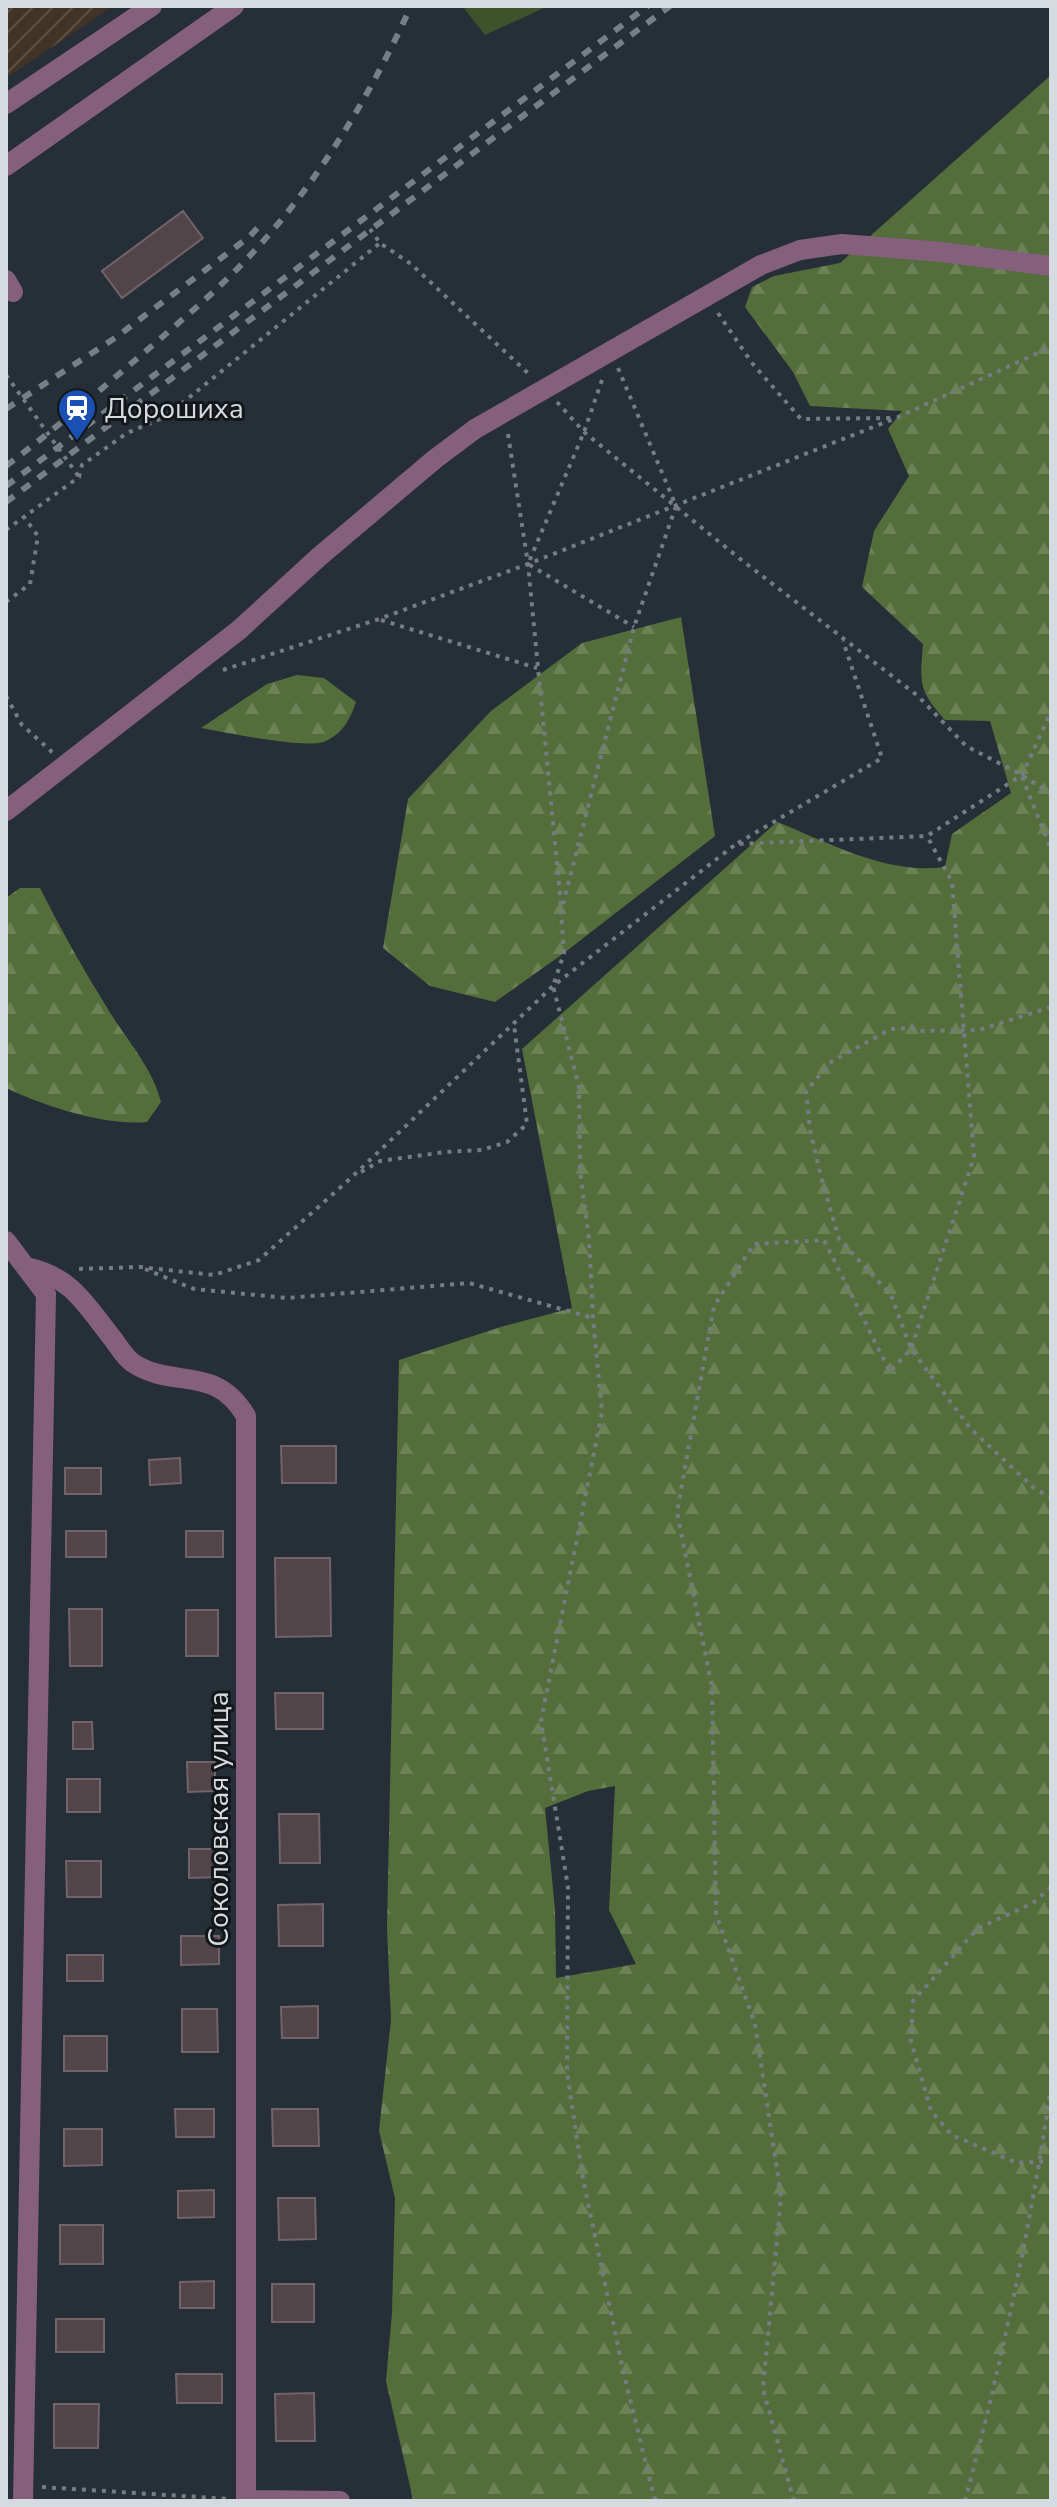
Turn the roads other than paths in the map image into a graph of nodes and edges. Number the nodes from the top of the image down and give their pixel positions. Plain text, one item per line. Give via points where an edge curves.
1 (152, 6) edge
2 (234, 6) edge
3 (6, 104) edge
4 (6, 166) edge
5 (1051, 266) edge
6 (6, 811) edge
7 (6, 1241) edge
8 (34, 1269) junction
9 (23, 2494) edge
10 (246, 2500) edge
11 (340, 2501) edge

1 - 3 street
2 - 4 street
5 - 6 street via 842,244 780,256 742,275 475,429 239,630
7 - 8 street
8 - 9 street via 46,1294
8 - 10 street, Соколовская улица via 72,1287 131,1362 213,1384 236,1399 246,1416
10 - 11 street

